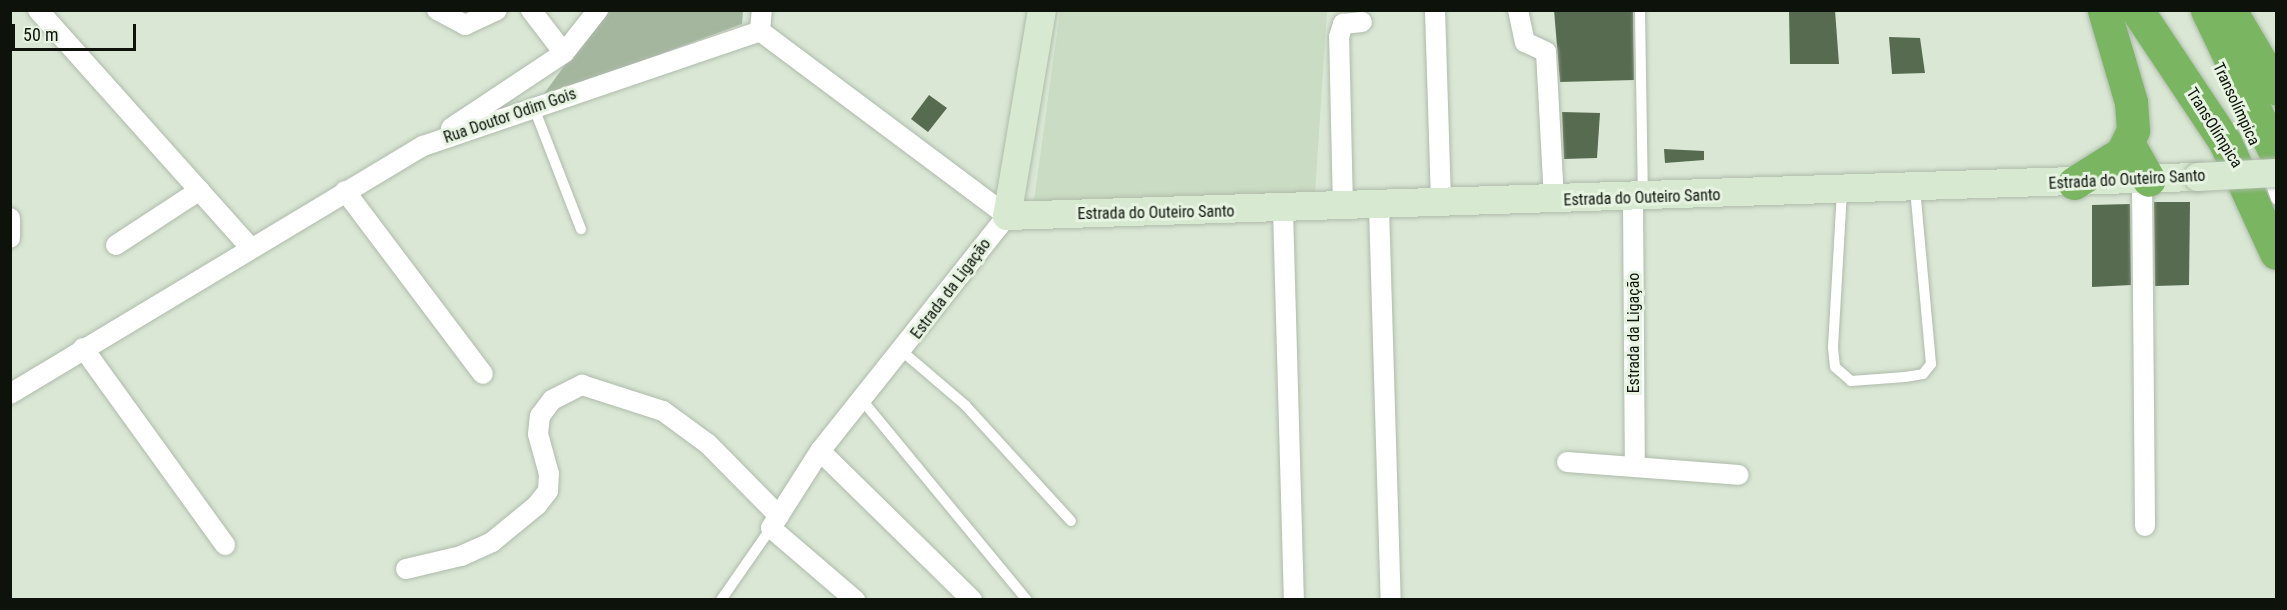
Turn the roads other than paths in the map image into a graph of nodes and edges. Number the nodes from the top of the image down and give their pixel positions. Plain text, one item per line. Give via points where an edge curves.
1 (38, 10) edge
2 (437, 10) edge
3 (496, 10) edge
4 (531, 10) edge
5 (598, 10) edge
6 (762, 10) edge
7 (1042, 10) edge
8 (1435, 10) edge
9 (1518, 10) edge
10 (1640, 10) edge
11 (2104, 10) edge
12 (2137, 10) edge
13 (2153, 10) edge
14 (2207, 10) edge
15 (2230, 10) edge
16 (1362, 22) dead end
17 (760, 31) junction
18 (2211, 51) dead end
19 (564, 53) junction
20 (2277, 88) edge
21 (534, 108) junction
22 (2129, 145) junction
23 (423, 146) junction
24 (2267, 156) edge
25 (2145, 180) junction
26 (2074, 183) junction
27 (1915, 188) junction
28 (200, 190) junction
29 (345, 191) junction
30 (1842, 191) junction
31 (1638, 199) junction
32 (2277, 199) edge
33 (1554, 201) junction
34 (1441, 205) junction
35 (1379, 207) junction
36 (1343, 208) junction
37 (1283, 210) junction
38 (2272, 211) dead end
39 (1007, 216) junction
40 (580, 229) dead end
41 (116, 245) dead end
42 (250, 247) junction
43 (2277, 253) edge
44 (83, 348) junction
45 (903, 352) junction
46 (483, 374) dead end
47 (11, 393) edge
48 (862, 400) junction
49 (820, 451) junction
50 (1567, 462) dead end
51 (1635, 466) junction
52 (1740, 475) dead end
53 (1071, 521) dead end
54 (775, 522) junction
55 (2145, 526) dead end
56 (225, 545) dead end
57 (406, 569) dead end
58 (721, 600) edge
59 (855, 600) edge
60 (972, 600) edge
61 (1027, 600) edge
62 (1293, 600) edge
63 (1391, 600) edge

1 - 28 street
2 - 3 street via 465,25
4 - 19 street
5 - 19 street
6 - 17 street
7 - 39 street, Estrada da Ligação
8 - 34 street
9 - 33 street via 1525,42 1546,52
10 - 31 lane
11 - 22 highway via 2135,118
12 - 43 highway, TransOlímpica via 2225,142
13 - 38 lane, Transolímpica via 2241,148
14 - 24 highway, TransOlímpica
15 - 20 highway
16 - 36 street via 1343,24 1339,37
17 - 21 street, Rua Doutor Odim Gois
17 - 39 street
18 - 24 lane, Transolímpica
19 - 23 street
21 - 23 street, Rua Doutor Odim Gois
21 - 40 lane
22 - 25 highway
22 - 26 highway via 2113,161
23 - 29 street, Rua Doutor Odim Gois
24 - 25 street, Estrada do Outeiro Santo, bridge via 2198,177
24 - 32 lane, Transolímpica
25 - 26 street, Estrada do Outeiro Santo
25 - 55 street
26 - 27 street, Estrada do Outeiro Santo
27 - 30 street, Estrada do Outeiro Santo
27 - 30 lane via 1931,364 1923,374 1851,381 1835,367 1833,348
28 - 41 street
28 - 42 street
29 - 42 street, Rua Doutor Odim Gois
29 - 46 street
30 - 31 street, Estrada do Outeiro Santo
31 - 33 street, Estrada do Outeiro Santo
31 - 51 street, Estrada da Ligação
33 - 34 street, Estrada do Outeiro Santo
34 - 35 street, Estrada do Outeiro Santo
35 - 36 street, Estrada do Outeiro Santo
35 - 63 street
36 - 37 street, Estrada do Outeiro Santo
37 - 39 street, Estrada do Outeiro Santo
37 - 62 street
39 - 45 street, Estrada da Ligação
42 - 44 street, Rua Doutor Odim Gois
44 - 47 street, Rua Doutor Odim Gois
44 - 56 street
45 - 48 street, Estrada da Ligação
45 - 53 lane via 965,405
48 - 49 street, Estrada da Ligação
48 - 61 lane
49 - 54 street, Estrada da Ligação
49 - 60 street
50 - 51 street
51 - 52 street
54 - 57 street via 708,444 663,411 582,385 552,400 540,416 538,434 549,474 548,491 537,505 492,542 461,556
54 - 58 lane
54 - 59 street

